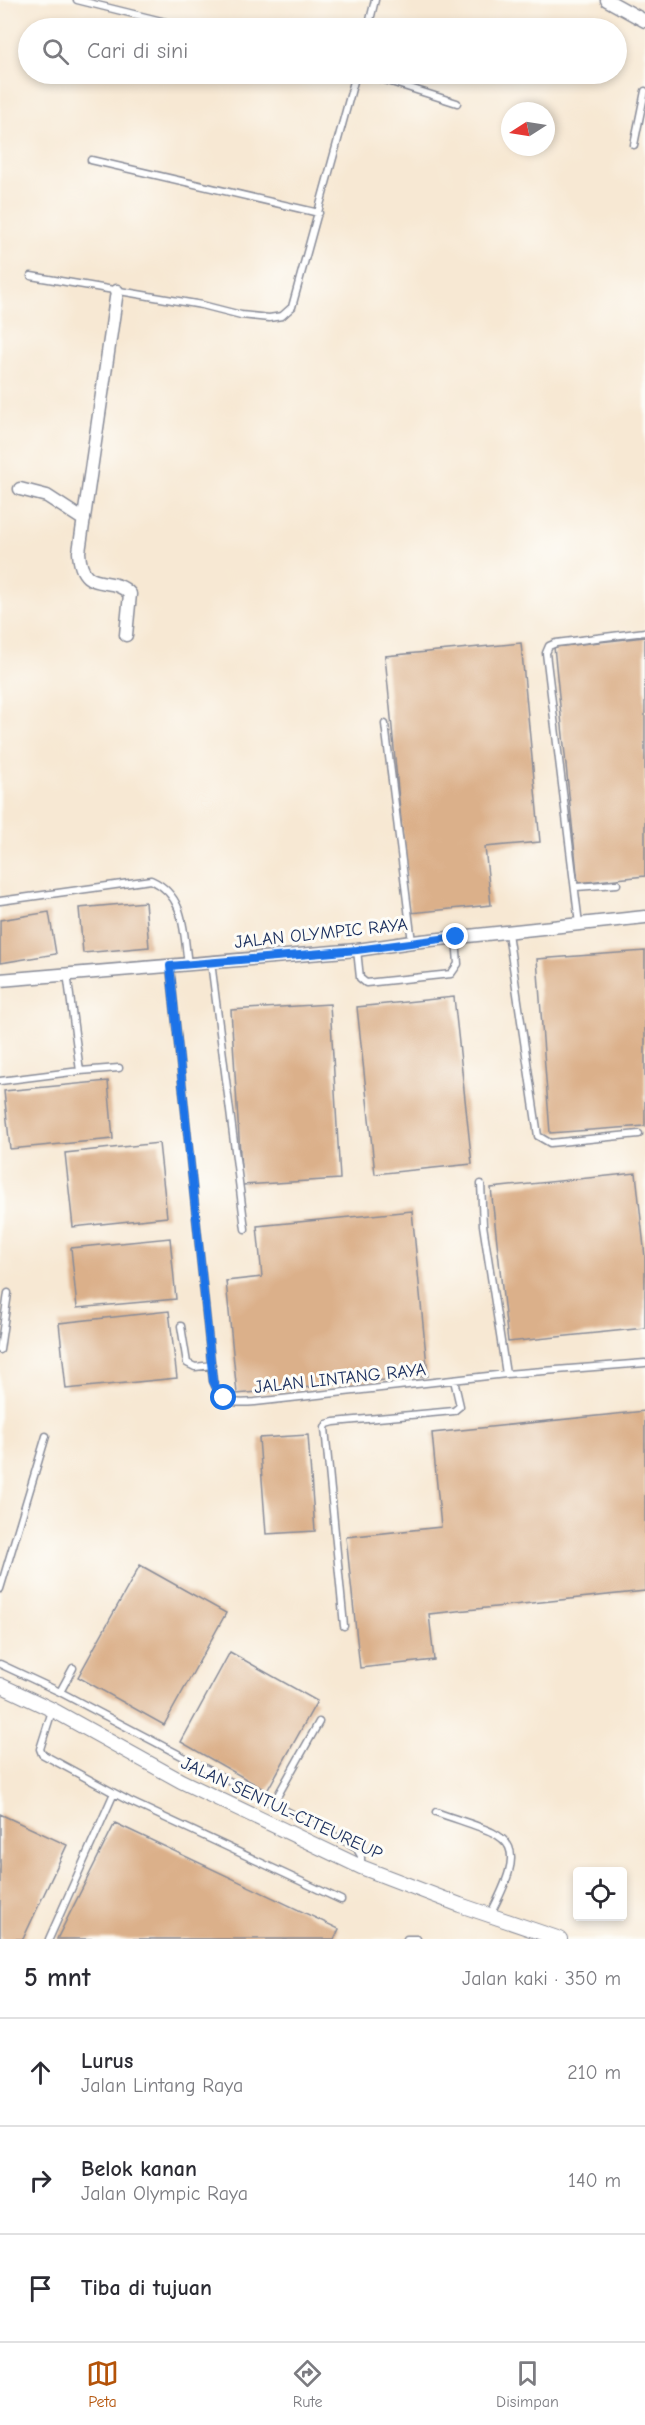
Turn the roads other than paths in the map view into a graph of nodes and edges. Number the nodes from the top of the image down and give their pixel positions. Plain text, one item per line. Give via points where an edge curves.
1 (76, 0) edge
2 (375, 0) edge
3 (607, 0) edge
4 (149, 18) edge
5 (370, 18) edge
6 (645, 21) edge
7 (353, 84) edge
8 (397, 84) edge
9 (645, 92) edge
10 (457, 103) dead end
11 (634, 146) dead end
12 (91, 160) dead end
13 (319, 213) junction
14 (31, 276) dead end
15 (117, 291) junction
16 (20, 489) dead end
17 (84, 520) junction
18 (645, 632) edge
19 (126, 635) dead end
20 (385, 724) dead end
21 (617, 884) dead end
22 (576, 887) junction
23 (0, 901) edge
24 (645, 917) edge
25 (579, 924) junction
26 (508, 933) junction
27 (456, 937) junction
28 (412, 942) junction
29 (357, 950) junction
30 (211, 961) junction
31 (188, 965) junction
32 (170, 966) junction
33 (67, 973) junction
34 (0, 980) edge
35 (119, 1068) dead end
36 (80, 1071) junction
37 (0, 1081) edge
38 (639, 1134) dead end
39 (481, 1184) dead end
40 (245, 1229) dead end
41 (8, 1293) dead end
42 (181, 1326) dead end
43 (0, 1350) edge
44 (645, 1363) edge
45 (212, 1365) junction
46 (506, 1374) junction
47 (454, 1380) junction
48 (46, 1437) dead end
49 (0, 1589) edge
50 (344, 1626) dead end
51 (0, 1664) edge
52 (73, 1668) dead end
53 (42, 1684) junction
54 (0, 1685) edge
55 (60, 1692) junction
56 (34, 1701) junction
57 (53, 1710) junction
58 (319, 1722) dead end
59 (114, 1793) junction
60 (273, 1804) junction
61 (436, 1812) dead end
62 (361, 1867) junction
63 (341, 1900) dead end
64 (489, 1915) junction
65 (49, 1939) edge
66 (407, 1939) edge
67 (417, 1939) edge
68 (560, 1939) edge

1 - 4 lane
2 - 5 lane
3 - 6 street
7 - 13 lane
8 - 10 lane
9 - 11 lane
12 - 13 lane
13 - 15 lane via 292,307 282,316 241,315
14 - 15 lane
15 - 17 street
16 - 17 street via 48,496
17 - 19 street via 81,568 90,578 126,589 130,594
18 - 22 lane via 556,643 546,652
20 - 28 lane
21 - 22 lane
22 - 25 lane
23 - 31 lane via 151,880 175,899
24 - 25 street, JALAN OLYMPIC RAYA
25 - 26 street, JALAN OLYMPIC RAYA
26 - 27 street, JALAN OLYMPIC RAYA
26 - 38 lane via 538,1136 550,1143
27 - 28 street, JALAN OLYMPIC RAYA
27 - 29 lane via 458,964 451,974 366,983 360,978
28 - 29 street, JALAN OLYMPIC RAYA
29 - 30 street, JALAN OLYMPIC RAYA
30 - 31 street, JALAN OLYMPIC RAYA
30 - 40 lane
31 - 32 street, JALAN OLYMPIC RAYA
32 - 33 street, JALAN OLYMPIC RAYA
32 - 45 lane, JALAN LINTANG RAYA
33 - 34 street, JALAN OLYMPIC RAYA
33 - 36 lane
35 - 36 lane
36 - 37 lane
39 - 46 lane via 483,1225
41 - 43 lane
42 - 45 lane via 187,1363 195,1367
44 - 46 lane, JALAN LINTANG RAYA
45 - 47 lane, JALAN LINTANG RAYA via 219,1394 227,1401 240,1403
46 - 47 lane, JALAN LINTANG RAYA
47 - 50 lane via 460,1406 454,1411 334,1422 325,1428
48 - 49 lane
51 - 53 lane
52 - 55 lane
53 - 55 lane
53 - 56 lane
54 - 56 street, JALAN SENTUL-CITEUREUP
55 - 60 lane
56 - 57 street, JALAN SENTUL-CITEUREUP
57 - 59 lane via 39,1749 41,1753
57 - 62 street, JALAN SENTUL-CITEUREUP via 181,1781
58 - 60 lane
59 - 63 lane
59 - 65 lane
60 - 62 lane via 356,1847
61 - 64 lane via 494,1833 510,1845 512,1863
62 - 64 street, JALAN SENTUL-CITEUREUP
64 - 68 street, JALAN SENTUL-CITEUREUP
66 - 67 lane

